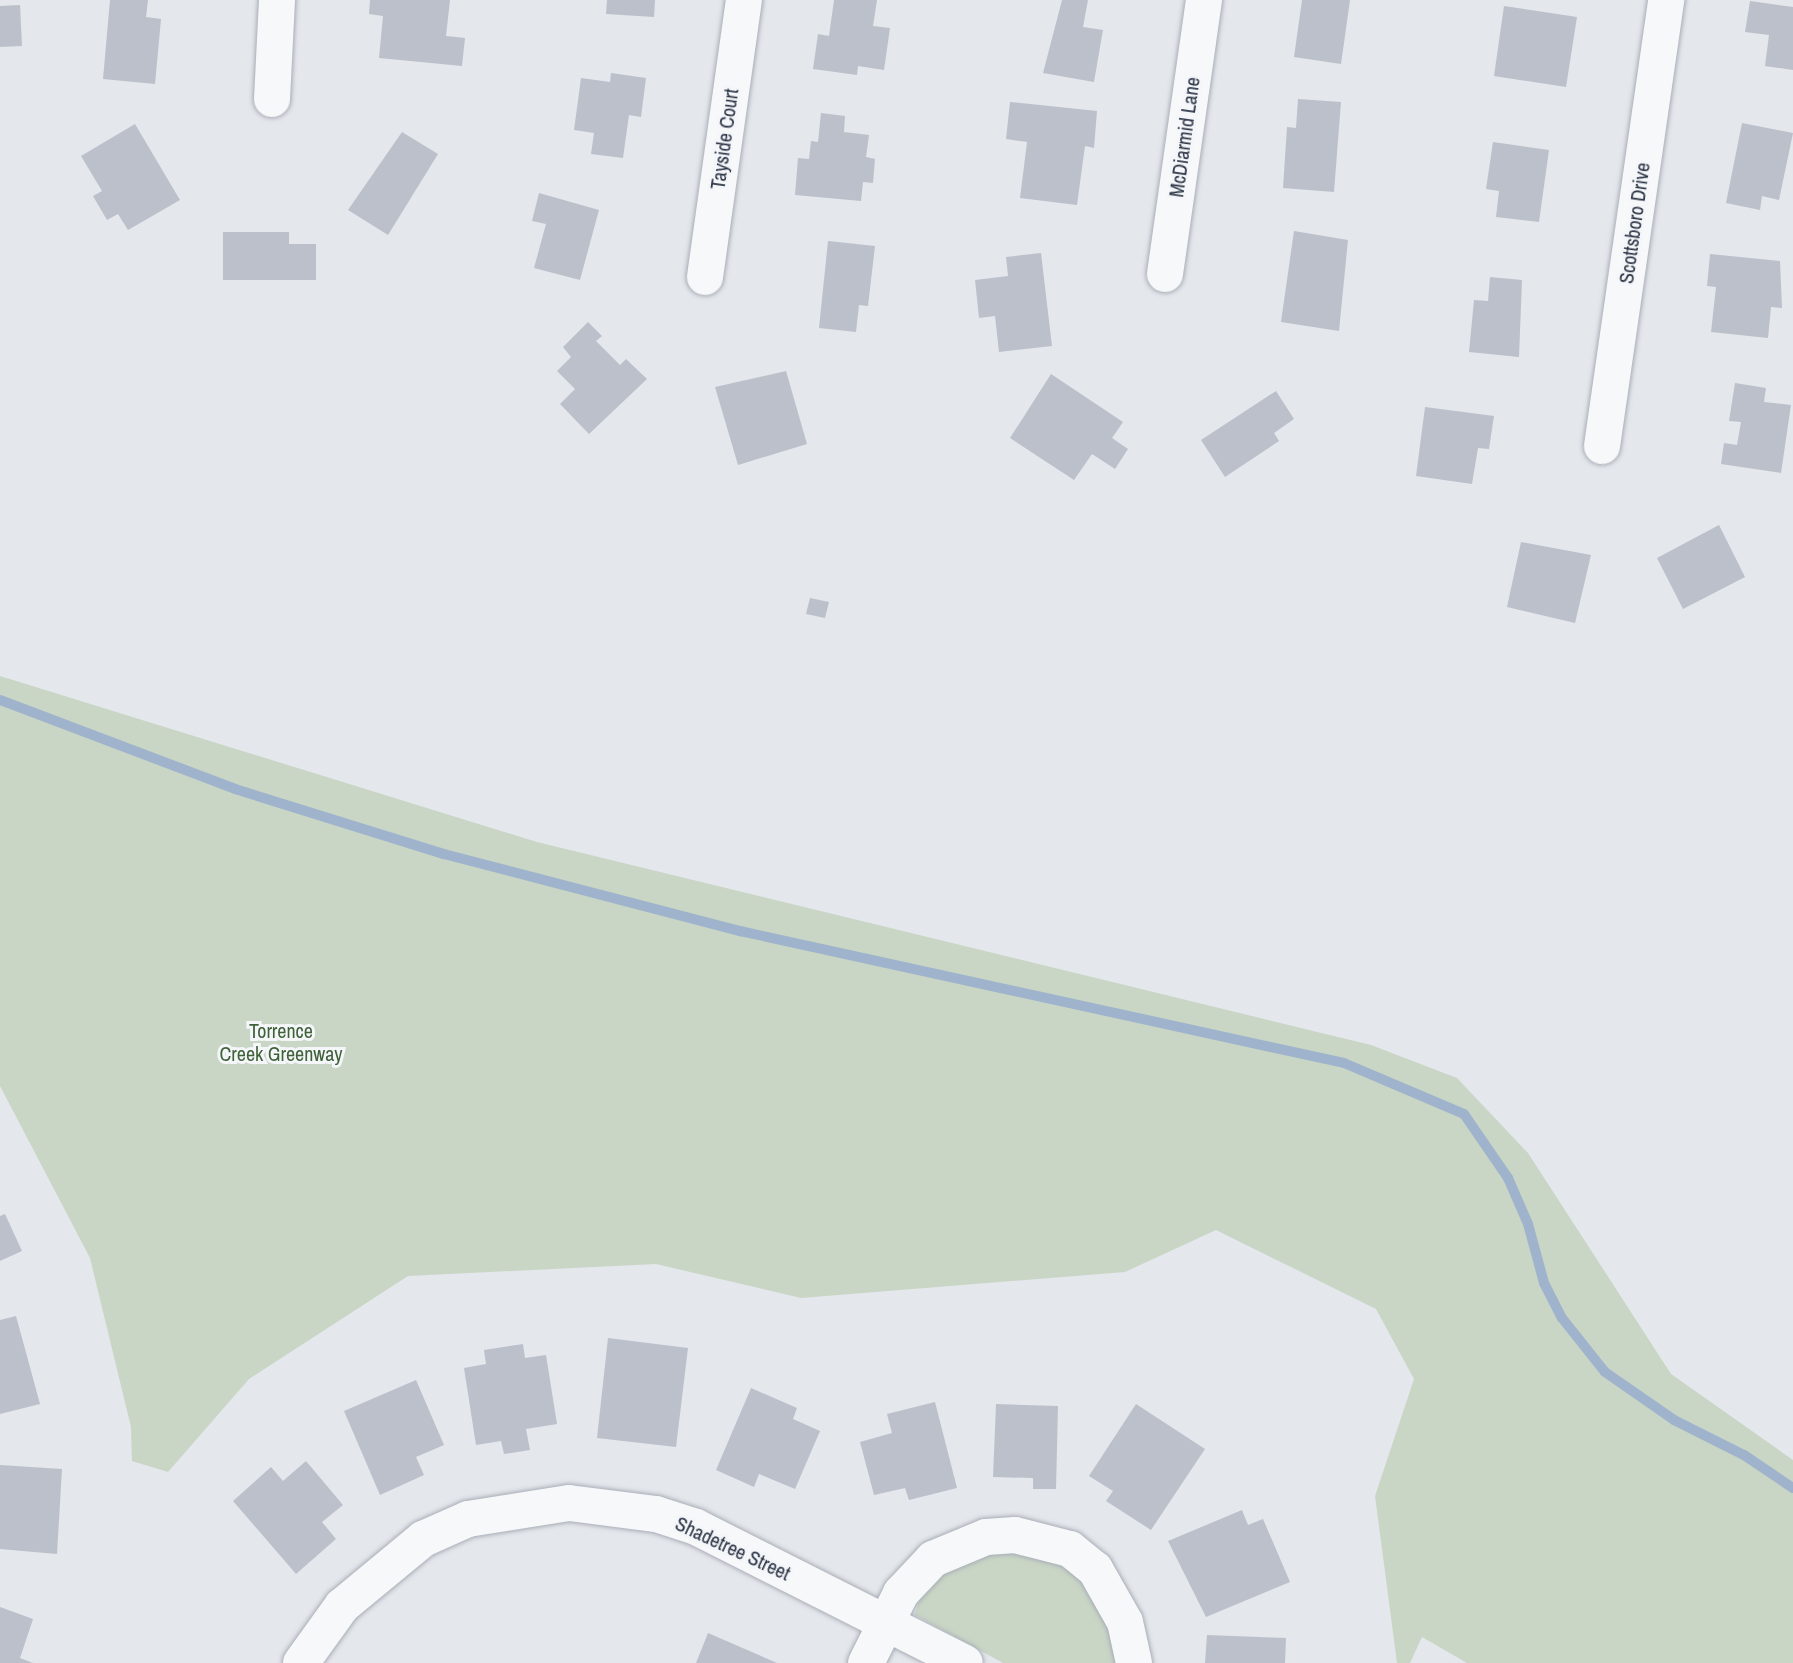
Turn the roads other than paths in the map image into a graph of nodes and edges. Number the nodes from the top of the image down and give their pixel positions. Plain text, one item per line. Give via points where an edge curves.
1 (277, 0) edge
2 (744, 0) edge
3 (1204, 0) edge
4 (1666, 0) edge
5 (272, 99) dead end
6 (1165, 274) dead end
7 (705, 277) dead end
8 (1602, 446) dead end
9 (886, 1623) junction
10 (301, 1663) edge
11 (866, 1663) edge
12 (965, 1663) edge
13 (1134, 1663) edge

1 - 5 street
2 - 7 street, Tayside Court
3 - 6 street, McDiarmid Lane
4 - 8 street, Scottsboro Drive
9 - 10 street, Shadetree Street via 696,1527 656,1514 569,1503 468,1519 423,1539 342,1606
9 - 11 street
9 - 12 street, Shadetree Street
9 - 13 street via 901,1593 933,1559 986,1537 1044,1538 1070,1549 1113,1594

